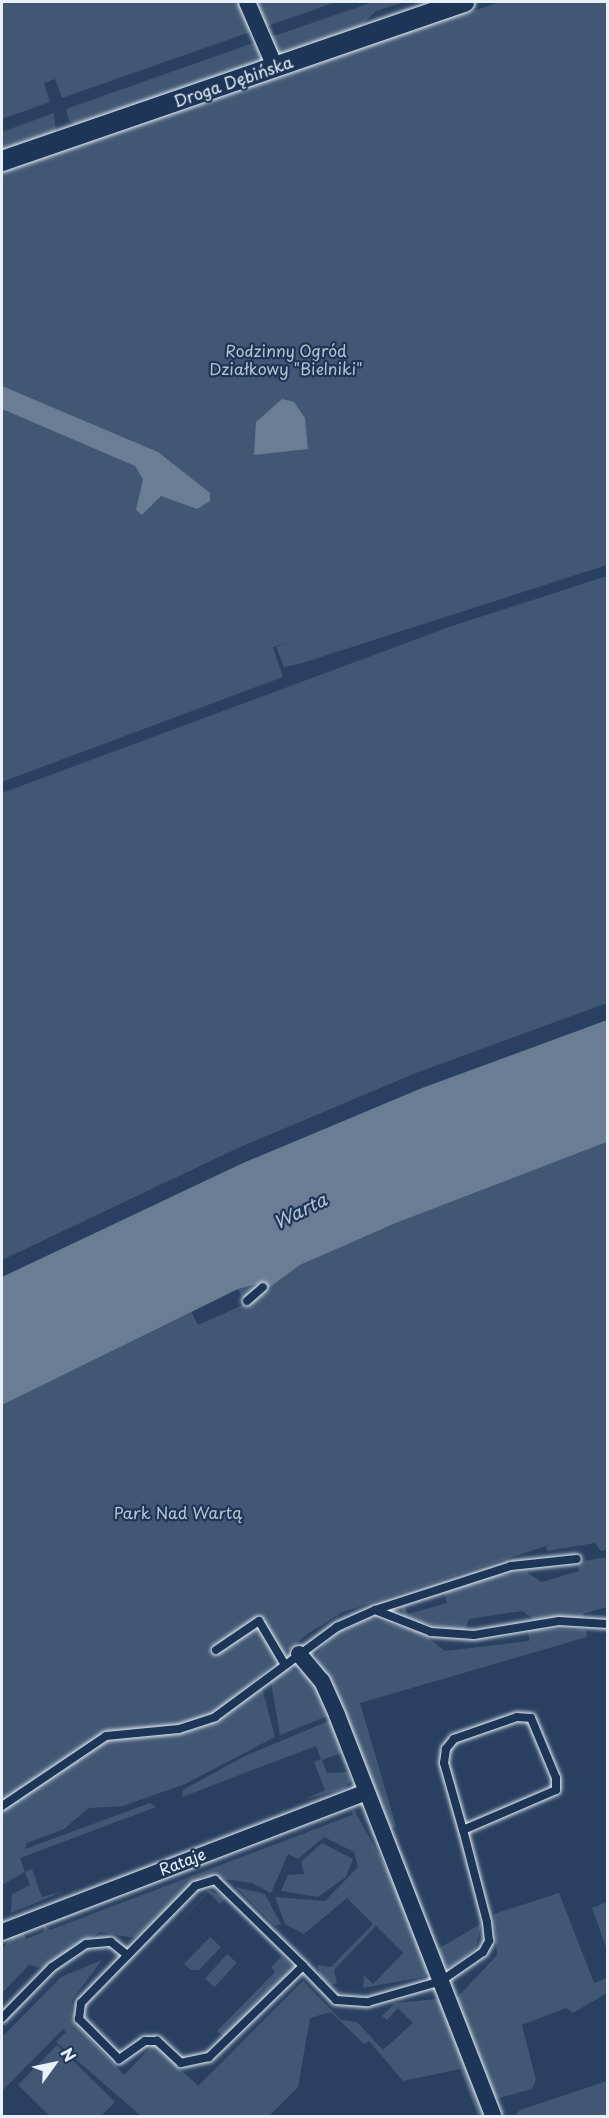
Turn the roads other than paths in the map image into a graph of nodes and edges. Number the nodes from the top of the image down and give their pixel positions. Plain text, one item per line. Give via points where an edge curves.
1 (247, 2) edge
2 (464, 2) edge
3 (275, 67) junction
4 (2, 161) edge
5 (263, 1287) dead end
6 (247, 1301) dead end
7 (577, 1559) dead end
8 (375, 1610) junction
9 (608, 1624) edge
10 (216, 1650) dead end
11 (299, 1654) junction
12 (285, 1665) junction
13 (364, 1792) junction
14 (2, 1806) edge
15 (463, 1830) junction
16 (2, 1932) edge
17 (127, 1955) junction
18 (303, 1966) junction
19 (441, 1981) junction
20 (2, 2018) edge
21 (493, 2116) edge

1 - 3 street
2 - 3 street, Droga Dębińska
3 - 4 street, Droga Dębińska
5 - 6 lane
7 - 8 lane via 511,1566
8 - 9 lane via 431,1632 474,1635 559,1622
8 - 11 lane
10 - 12 lane via 259,1621
11 - 12 lane
11 - 13 street via 322,1681
12 - 14 lane via 203,1722 106,1736
13 - 16 street, Rataje
13 - 19 street
15 - 15 lane via 446,1749 454,1739 517,1718 531,1719 556,1778 556,1790
15 - 19 lane via 489,1941 464,1969
17 - 18 lane via 195,1886 215,1880
17 - 18 lane via 81,2003 79,2019 119,2059 145,2041 158,2041 181,2063 210,2057
17 - 20 lane via 111,1942 86,1944 52,1967
18 - 19 lane via 336,2000 356,2002
19 - 21 street

